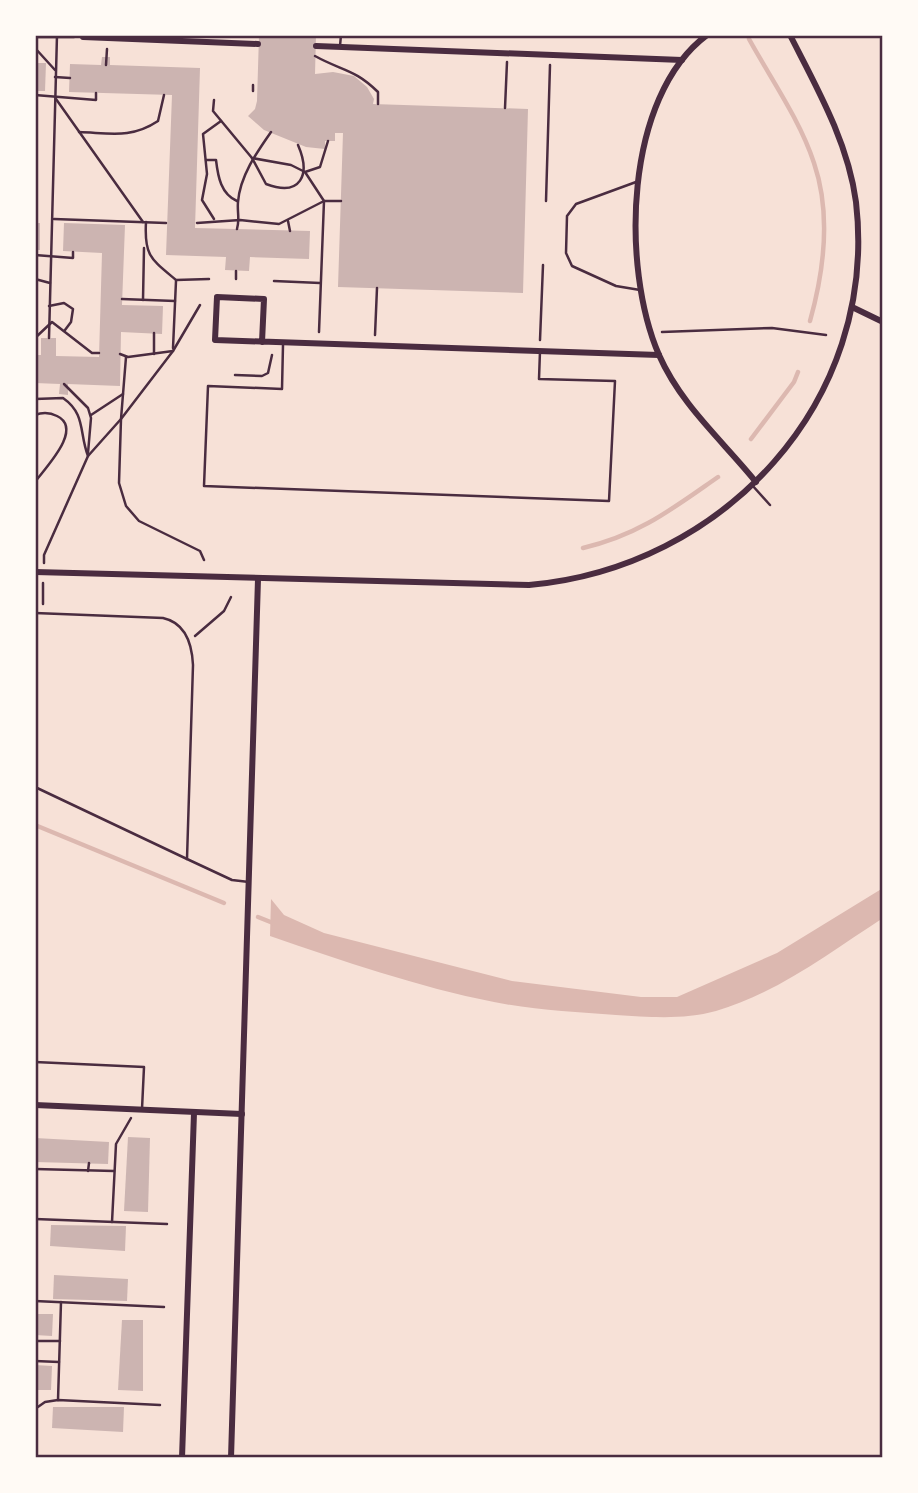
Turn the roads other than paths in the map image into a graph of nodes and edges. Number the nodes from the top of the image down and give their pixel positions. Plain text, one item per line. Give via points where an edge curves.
1 (341, 35) edge
2 (707, 35) edge
3 (790, 35) edge
4 (83, 37) road end
5 (258, 44) dead end
6 (316, 46) dead end
7 (340, 46) junction
8 (682, 60) junction
9 (639, 181) junction
10 (642, 290) junction
11 (852, 307) junction
12 (883, 322) edge
13 (262, 342) junction
14 (284, 343) junction
15 (540, 351) junction
16 (659, 355) junction
17 (35, 415) edge
18 (35, 482) edge
19 (754, 483) junction
20 (770, 505) dead end
21 (35, 572) edge
22 (258, 579) junction
23 (35, 613) edge
24 (35, 787) edge
25 (187, 859) junction
26 (249, 882) junction
27 (35, 1062) edge
28 (35, 1105) edge
29 (140, 1109) junction
30 (194, 1112) junction
31 (242, 1114) junction
32 (182, 1458) edge
33 (231, 1458) edge

1 - 7 lane
2 - 8 street
3 - 11 street via 832,121 851,178 858,243
4 - 5 street
6 - 7 street
7 - 8 street
8 - 9 street via 659,95 650,120
9 - 10 street via 637,240
9 - 10 lane via 576,204 567,216 566,253 572,266 616,286
10 - 16 street
11 - 12 street
11 - 19 street via 814,405 793,439
13 - 13 street via 264,299 217,297 215,340
13 - 14 street
14 - 15 street
14 - 15 lane via 282,389 208,386 204,486 609,501 615,381 539,379
15 - 16 street
16 - 19 street via 699,419
17 - 18 lane via 52,414 62,419 66,428 64,441
19 - 20 lane
19 - 22 street via 714,518 674,543 623,566 571,580 504,585
21 - 22 street
22 - 26 street
23 - 25 lane via 163,618 175,623 190,640
24 - 25 lane
25 - 26 lane
26 - 31 street
27 - 29 lane via 144,1067
28 - 29 street
29 - 30 street
30 - 31 street
30 - 32 street
31 - 33 street

